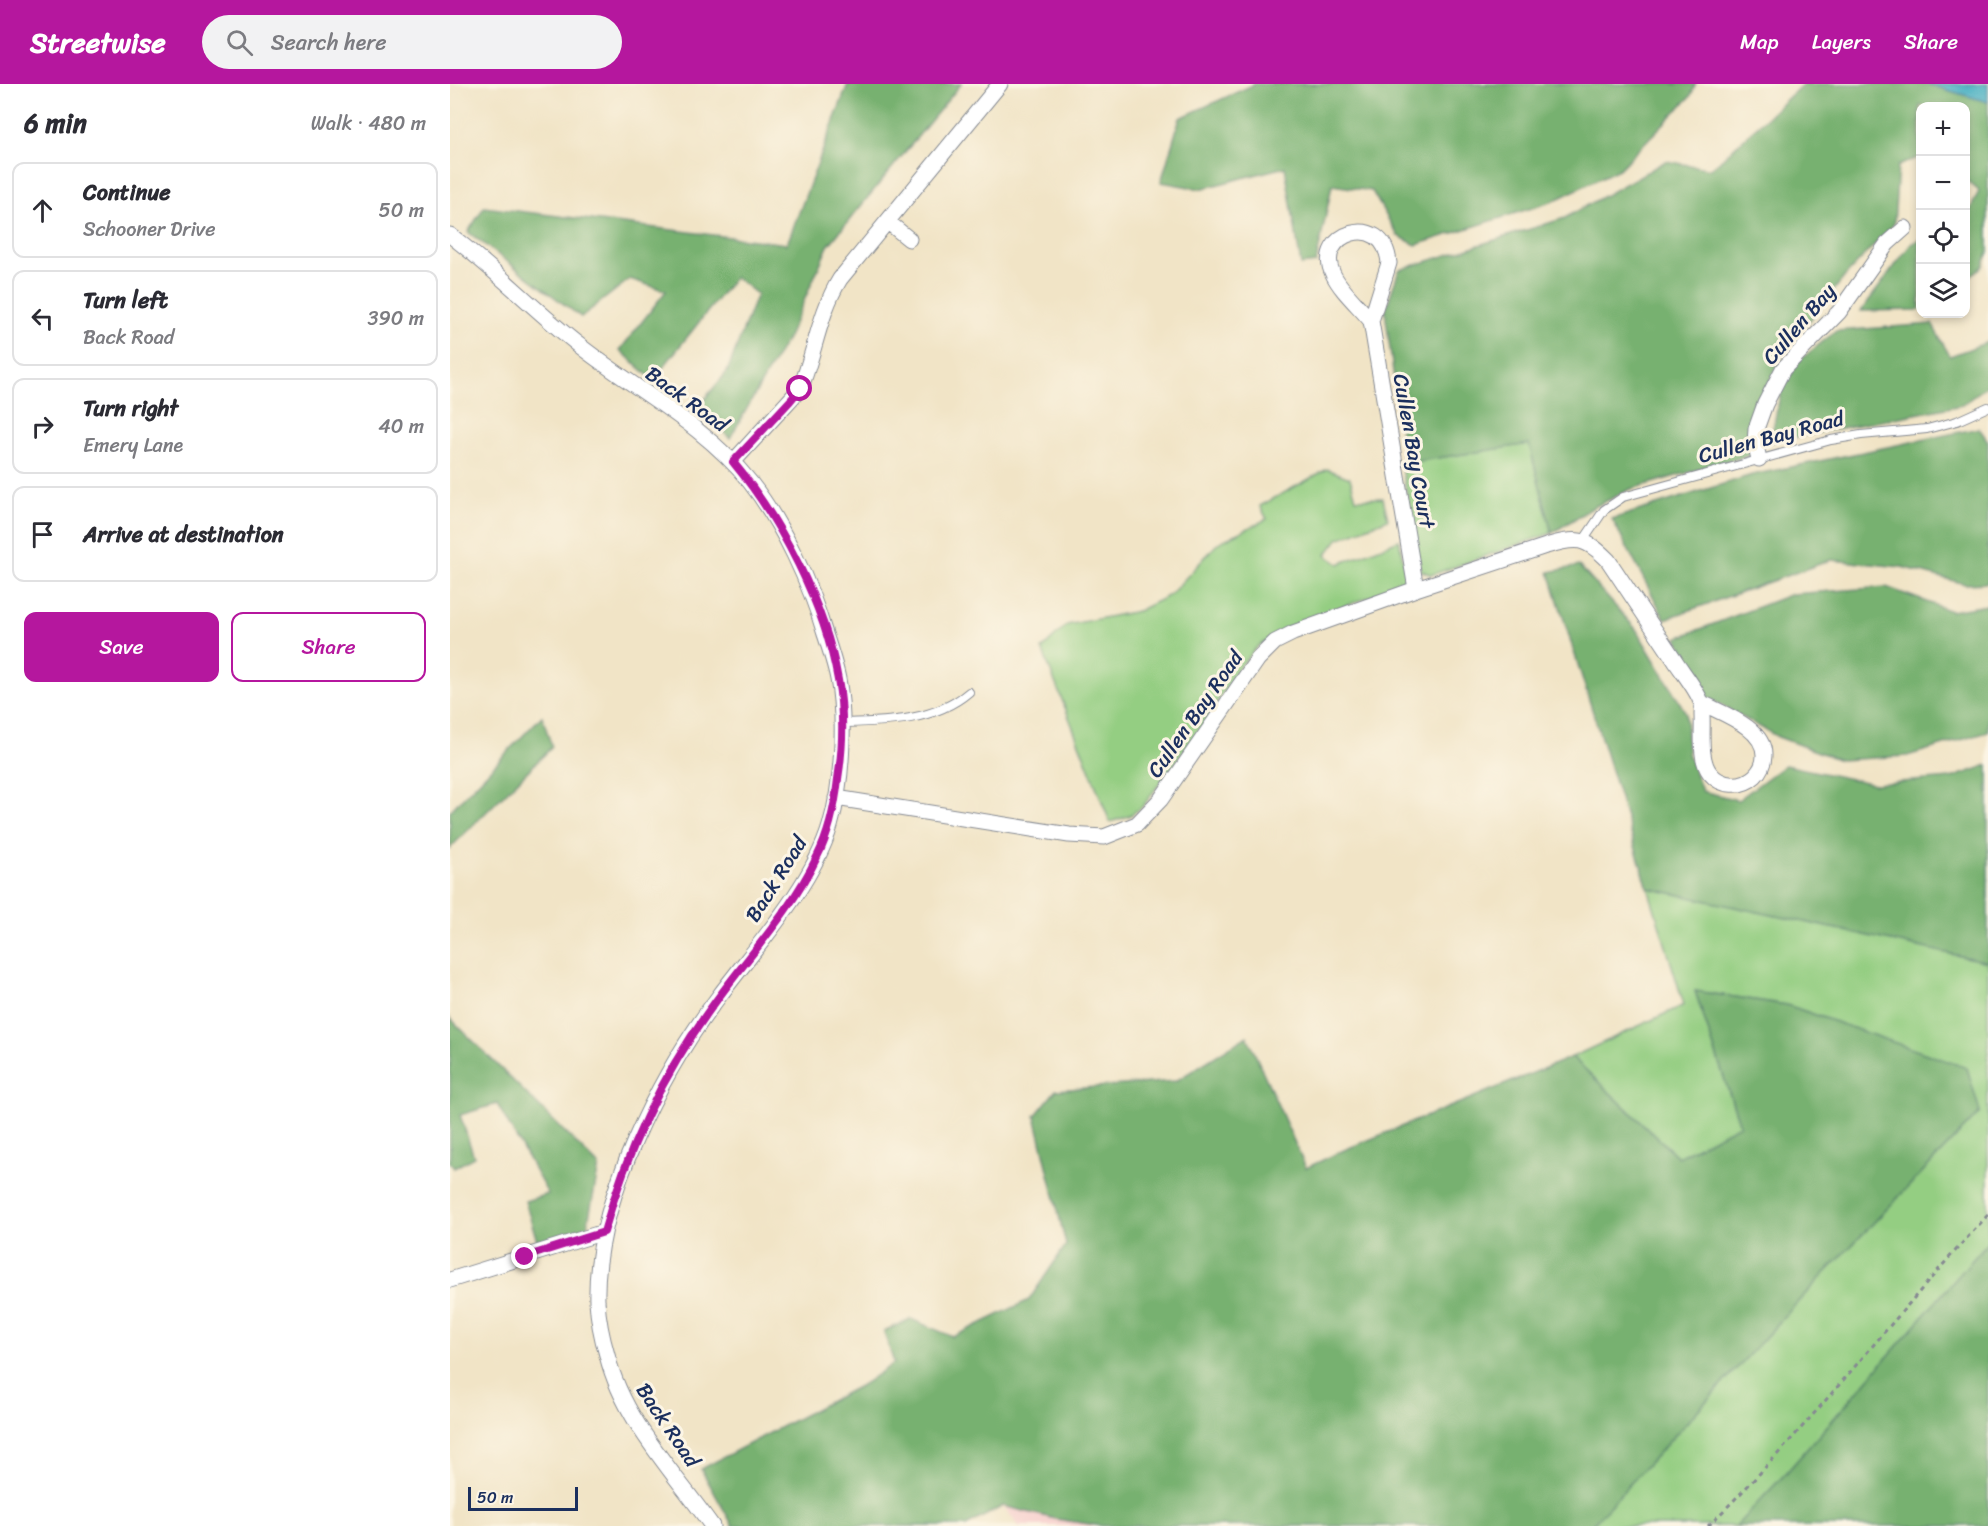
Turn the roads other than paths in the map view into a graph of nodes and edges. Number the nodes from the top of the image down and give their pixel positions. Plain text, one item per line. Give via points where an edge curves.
1 (1000, 84) edge
2 (888, 222) junction
3 (1905, 228) dead end
4 (450, 235) edge
5 (909, 240) dead end
6 (1371, 321) junction
7 (1988, 407) edge
8 (1759, 459) junction
9 (733, 462) junction
10 (1583, 541) junction
11 (1416, 589) junction
12 (969, 692) dead end
13 (1702, 702) junction
14 (841, 723) junction
15 (836, 798) junction
16 (604, 1232) junction
17 (450, 1280) edge
18 (712, 1526) edge

1 - 2 street
2 - 5 street
2 - 9 street via 830,296 800,389
3 - 8 street, Cullen Bay via 1887,244 1839,312 1783,369 1756,429
4 - 9 street, Back Road via 582,348 695,428
6 - 6 street, Cullen Bay Court via 1389,263 1388,253 1377,237 1359,231 1349,233 1334,245 1330,263 1337,281
6 - 11 street, Cullen Bay Court
7 - 8 lane, Cullen Bay Road via 1927,429 1831,440
8 - 10 lane, Cullen Bay Road via 1623,497 1604,510
9 - 14 street, Back Road via 774,518 805,578 838,679
10 - 11 street, Cullen Bay Road via 1554,544
10 - 13 street via 1608,560
11 - 15 street, Cullen Bay Road via 1275,642 1258,659 1161,799 1137,824 1104,837 1069,835
12 - 14 lane via 958,702 932,713 878,722
13 - 13 street via 1703,756 1711,775 1729,784 1748,782 1761,768 1761,739
14 - 15 street, Back Road
15 - 16 street, Back Road via 830,827 817,858 796,893 697,1027 654,1103 620,1181
16 - 17 street
16 - 18 street, Back Road via 597,1304 618,1388 654,1448

